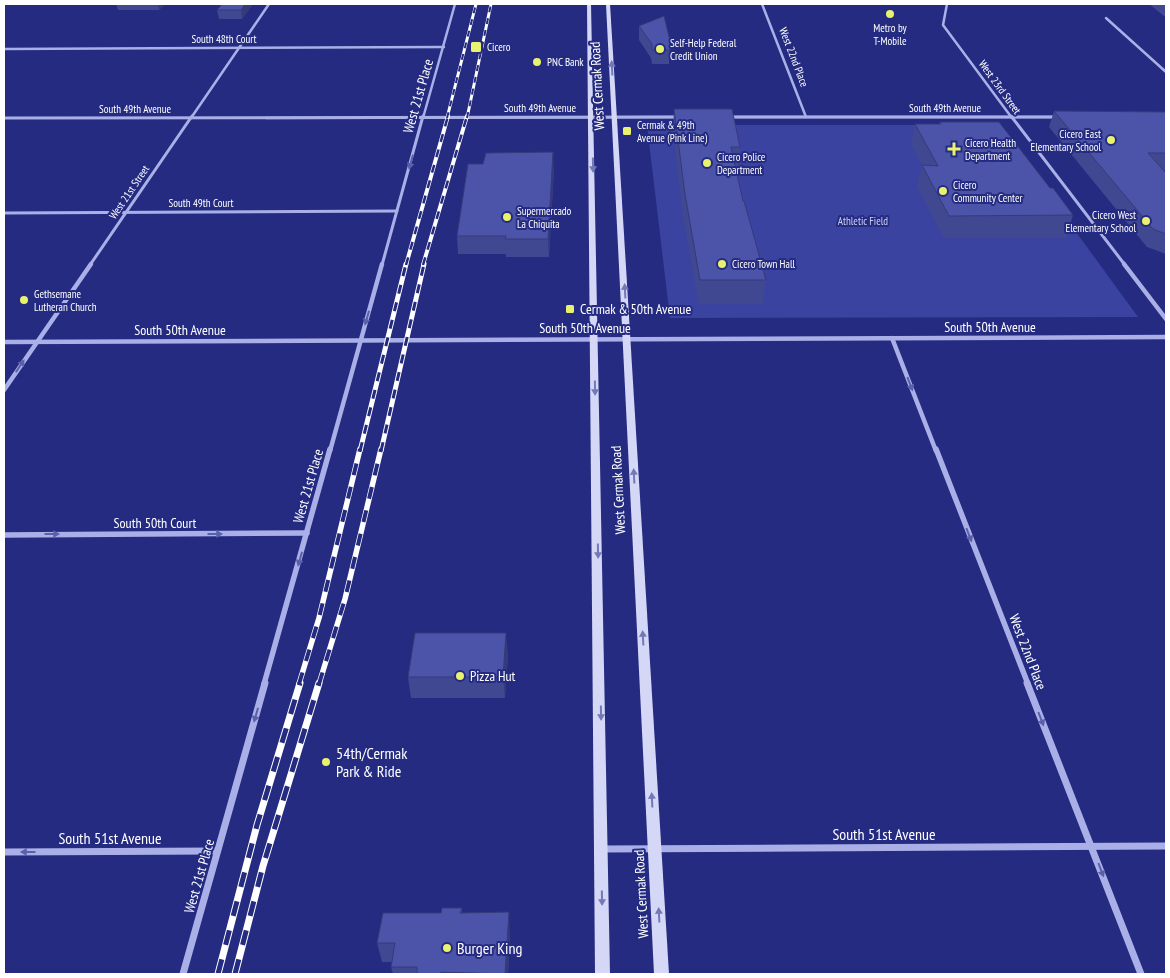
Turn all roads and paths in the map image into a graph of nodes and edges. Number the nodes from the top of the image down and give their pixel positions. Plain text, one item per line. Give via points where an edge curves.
1 (269, 4) edge
2 (455, 4) edge
3 (589, 4) edge
4 (608, 4) edge
5 (762, 4) edge
6 (947, 4) edge
7 (1106, 18) dead end
8 (239, 48) junction
9 (444, 48) junction
10 (4, 49) edge
11 (1166, 72) edge
12 (1064, 116) edge
13 (424, 117) junction
14 (592, 117) junction
15 (615, 117) junction
16 (683, 117) edge
17 (720, 117) edge
18 (806, 117) junction
19 (1011, 117) junction
20 (4, 118) edge
21 (191, 118) junction
22 (397, 211) junction
23 (126, 212) junction
24 (4, 213) edge
25 (1166, 319) edge
26 (892, 338) junction
27 (1166, 338) edge
28 (627, 339) junction
29 (361, 340) junction
30 (595, 340) junction
31 (4, 342) edge
32 (37, 342) junction
33 (4, 390) edge
34 (307, 533) junction
35 (4, 534) edge
36 (1091, 846) junction
37 (1166, 846) edge
38 (601, 849) junction
39 (655, 849) junction
40 (217, 851) junction
41 (4, 852) edge
42 (183, 974) edge
43 (603, 974) edge
44 (662, 974) edge
45 (1141, 974) edge

1 - 8 street, West 21st Street
2 - 9 street, West 21st Place
3 - 14 main road, West Cermak Road
15 -> 4 main road, West Cermak Road
5 - 18 street, West 22nd Place
6 - 19 street, West 23rd Street via 943,25
7 - 11 street
8 - 9 street, South 48th Court
8 - 10 street, South 48th Court
8 - 21 street, West 21st Street
9 - 13 street, West 21st Place
12 - 19 street, South 49th Avenue
13 - 14 street, South 49th Avenue
13 - 21 street, South 49th Avenue
13 -> 22 street, West 21st Place
14 - 15 street, South 49th Avenue
14 -> 30 main road, West Cermak Road
15 - 16 street, South 49th Avenue
28 -> 15 main road, West Cermak Road
17 - 18 street, South 49th Avenue
18 - 19 street, South 49th Avenue
19 - 25 street, West 23rd Street
20 - 21 street, South 49th Avenue
21 - 23 street, West 21st Street
22 - 23 street, South 49th Court
22 -> 29 street, West 21st Place
23 - 24 street, South 49th Court
23 - 32 street, West 21st Street
26 - 27 street, South 50th Avenue
26 - 28 street, South 50th Avenue
26 -> 36 street, West 22nd Place
28 - 30 street, South 50th Avenue
39 -> 28 main road, West Cermak Road
29 - 30 street, South 50th Avenue
29 - 32 street, South 50th Avenue
29 - 34 street, West 21st Place
30 -> 38 main road, West Cermak Road
31 - 32 street, South 50th Avenue
33 -> 32 street, West 21st Street
35 -> 34 street, South 50th Court
34 -> 40 street, West 21st Place
36 - 37 street, South 51st Avenue
36 - 39 street, South 51st Avenue
36 -> 45 street, West 22nd Place
38 - 39 street, South 51st Avenue
38 -> 43 main road, West Cermak Road
44 -> 39 main road, West Cermak Road
40 -> 41 street, South 51st Avenue
40 - 42 street, West 21st Place

